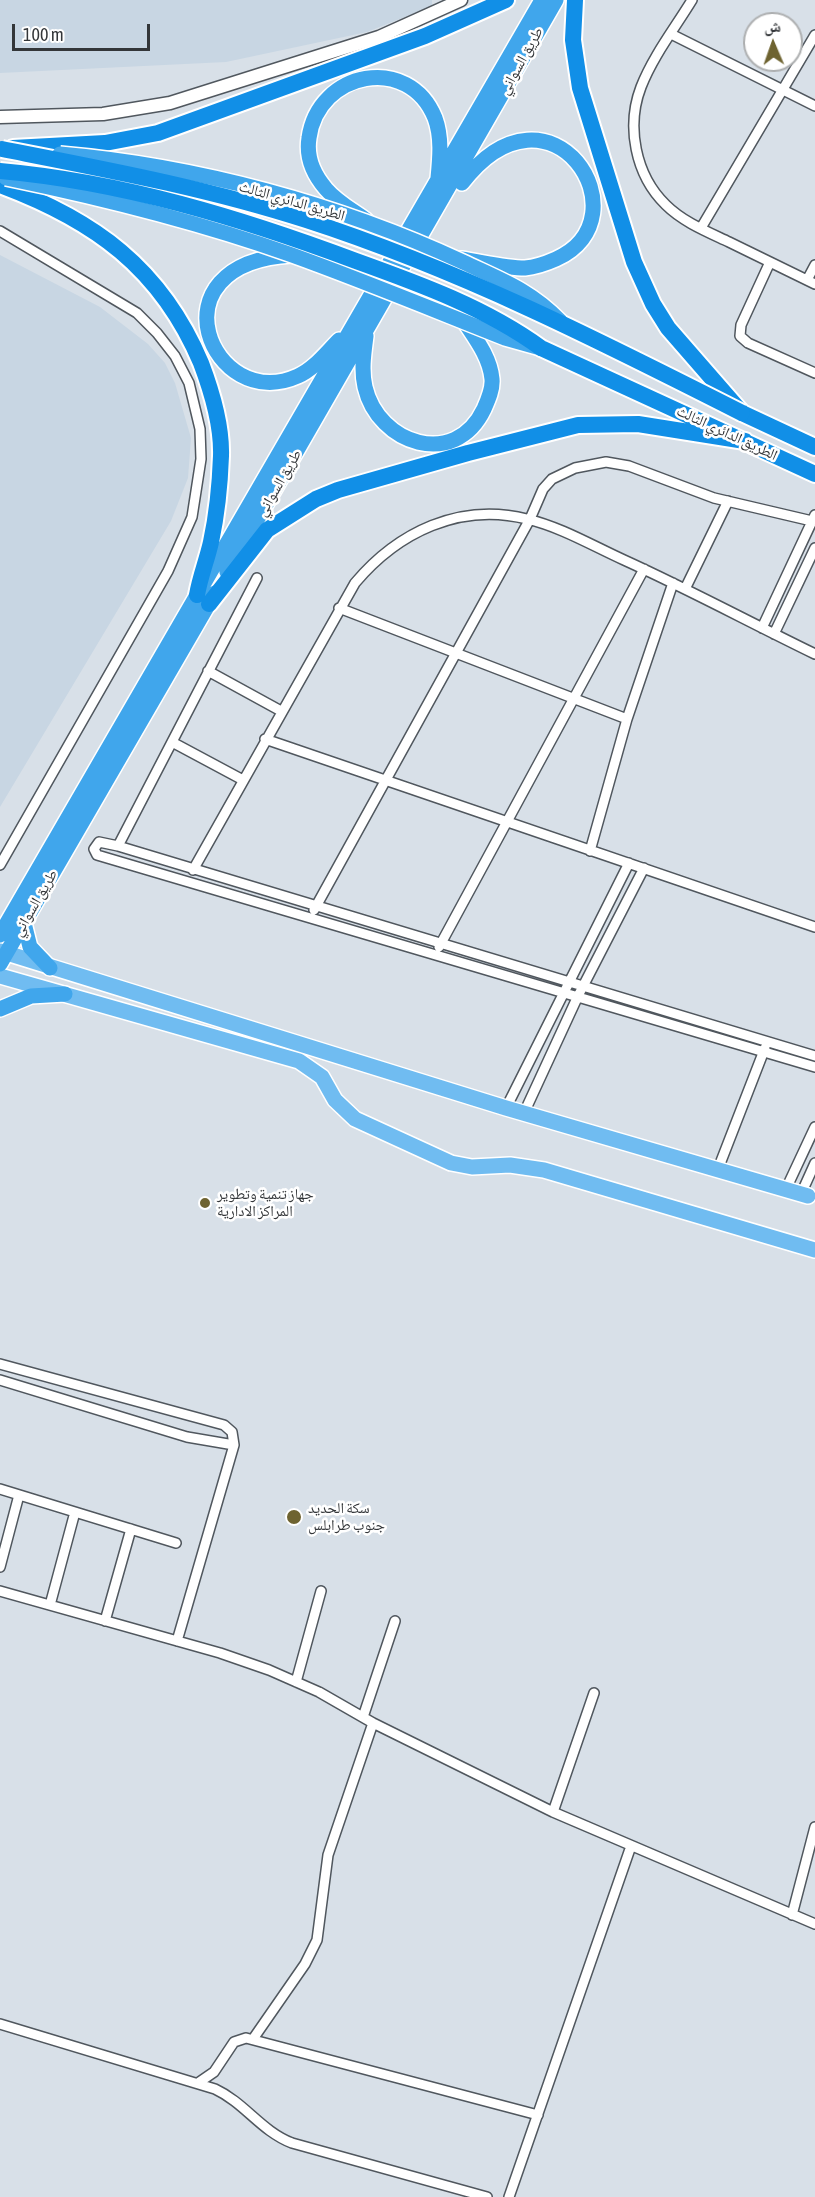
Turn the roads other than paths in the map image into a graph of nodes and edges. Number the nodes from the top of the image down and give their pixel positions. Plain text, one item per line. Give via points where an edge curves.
1 (461, 0) edge
2 (506, 0) edge
3 (542, 0) edge
4 (556, 0) edge
5 (575, 0) edge
6 (692, 0) edge
7 (671, 33) junction
8 (815, 35) edge
9 (783, 90) junction
10 (815, 106) edge
11 (0, 117) edge
12 (1, 149) edge
13 (0, 171) edge
14 (0, 177) edge
15 (437, 184) junction
16 (0, 185) edge
17 (374, 225) junction
18 (700, 228) junction
19 (0, 231) edge
20 (422, 235) junction
21 (292, 255) junction
22 (453, 258) junction
23 (770, 262) junction
24 (815, 265) edge
25 (811, 282) edge
26 (464, 321) junction
27 (560, 321) junction
28 (360, 328) junction
29 (541, 348) junction
30 (815, 373) edge
31 (742, 412) junction
32 (745, 441) junction
33 (815, 447) edge
34 (815, 474) edge
35 (728, 501) junction
36 (814, 518) edge
37 (530, 519) junction
38 (815, 548) edge
39 (644, 569) junction
40 (257, 578) dead end
41 (673, 583) junction
42 (685, 589) junction
43 (203, 599) junction
44 (339, 608) junction
45 (762, 628) junction
46 (774, 634) junction
47 (815, 654) edge
48 (455, 655) junction
49 (208, 671) junction
50 (573, 700) junction
51 (281, 711) junction
52 (627, 719) junction
53 (265, 739) junction
54 (172, 742) junction
55 (243, 780) junction
56 (386, 780) junction
57 (507, 821) junction
58 (118, 846) junction
59 (590, 851) junction
60 (629, 863) junction
61 (0, 865) edge
62 (644, 868) junction
63 (194, 870) junction
64 (316, 906) junction
65 (311, 916) junction
66 (24, 923) junction
67 (815, 927) edge
68 (0, 935) edge
69 (441, 943) junction
70 (436, 953) junction
71 (2, 956) edge
72 (50, 968) junction
73 (0, 976) edge
74 (568, 982) junction
75 (583, 987) junction
76 (563, 992) junction
77 (65, 994) junction
78 (578, 996) junction
79 (0, 1009) edge
80 (224, 1019) junction
81 (217, 1037) junction
82 (766, 1046) junction
83 (815, 1056) edge
84 (815, 1067) edge
85 (506, 1108) junction
86 (524, 1113) junction
87 (815, 1127) edge
88 (815, 1163) edge
89 (718, 1169) junction
90 (786, 1189) junction
91 (805, 1195) joint
92 (815, 1250) edge
93 (0, 1364) edge
94 (0, 1380) edge
95 (234, 1445) junction
96 (0, 1489) edge
97 (20, 1495) junction
98 (75, 1512) junction
99 (131, 1529) junction
100 (176, 1543) dead end
101 (0, 1567) edge
102 (0, 1591) edge
103 (321, 1591) dead end
104 (50, 1605) junction
105 (105, 1621) junction
106 (395, 1621) dead end
107 (177, 1641) junction
108 (296, 1682) junction
109 (594, 1693) dead end
110 (363, 1717) junction
111 (373, 1723) junction
112 (554, 1812) junction
113 (815, 1827) edge
114 (631, 1846) junction
115 (792, 1914) junction
116 (815, 1924) edge
117 (0, 2024) edge
118 (253, 2039) junction
119 (198, 2083) junction
120 (538, 2115) junction
121 (487, 2197) edge
122 (509, 2197) edge

1 - 11 street via 379,37 170,103 103,114
2 - 12 highway via 425,36 158,133 105,143
3 - 15 highway, طريق السواني
4 - 20 highway, طريق السواني
5 - 31 highway via 573,40 580,88 643,285 668,328
6 - 7 street
7 - 9 street
7 - 18 street via 641,88 634,118 635,143 643,170 660,199
8 - 9 street
9 - 10 street
9 - 18 street
12 - 17 highway, الطريق الدائري الثالث, bridge via 113,158 167,169 255,189
12 - 27 highway, الطريق الدائري الثالث, bridge via 185,187 308,221
13 - 29 highway, الطريق الدائري الثالث, bridge via 161,199 273,231 454,300 507,325
14 - 21 highway, الطريق الدائري الثالث, bridge via 113,201
15 - 17 highway, bridge via 438,132 435,119 419,95 382,78 341,86 320,106 314,118 308,147 310,163 336,200
15 - 28 highway, طريق السواني
16 - 43 highway via 43,202 121,249 159,287 192,343 218,414 221,454
17 - 22 highway, الطريق الدائري الثالث, bridge
18 - 23 street
19 - 61 street via 137,313 152,327 175,356 189,383 198,413 201,444 200,481 192,517 168,570
20 - 22 highway, bridge via 476,165 495,150 543,140 565,150 580,165 591,191 592,211 588,230 572,250 525,268
20 - 28 highway, طريق السواني
21 - 26 highway, الطريق الدائري الثالث, bridge
21 - 28 highway via 254,260 226,274 216,287 208,310 208,334 224,363 252,380 284,381 313,367
22 - 27 highway, الطريق الدائري الثالث, bridge via 529,293
23 - 25 street
23 - 30 street via 739,330 740,336
24 - 25 street
26 - 28 highway via 485,356 491,388 482,414 471,428 440,443 422,444 406,439 392,431 376,413 364,386
26 - 29 highway, الطريق الدائري الثالث, bridge
27 - 31 highway, الطريق الدائري الثالث, bridge
28 - 43 highway, طريق السواني
29 - 32 highway, الطريق الدائري الثالث
31 - 33 highway, الطريق الدائري الثالث
32 - 34 highway, الطريق الدائري الثالث
32 - 43 highway via 617,423 578,425 338,490 307,504 267,530
35 - 36 street
35 - 37 street via 629,466 596,463 552,479 543,489
35 - 42 street
36 - 45 street
37 - 39 street
37 - 44 street via 500,515 463,517 413,533 372,563
37 - 48 street
38 - 46 street
39 - 41 street
39 - 50 street
40 - 49 street
41 - 42 street
41 - 52 street
42 - 45 street
43 - 66 highway, طريق السواني
43 - 68 highway, طريق السواني
44 - 48 street
44 - 51 street
45 - 46 street
46 - 47 street
48 - 50 street
48 - 56 street
49 - 51 street
49 - 54 street
50 - 52 street
50 - 57 street
51 - 53 street
52 - 59 street
53 - 55 street
53 - 56 street
54 - 55 street
54 - 58 street
55 - 63 street
56 - 57 street
56 - 64 street
57 - 59 street
57 - 69 street
58 - 63 street
58 - 65 street via 99,842 94,851
59 - 60 street
60 - 62 street
60 - 74 street
62 - 67 street
62 - 75 street
63 - 64 street
64 - 65 street
64 - 69 street
65 - 70 street
66 - 71 highway, طريق السواني
66 - 72 highway via 30,947
69 - 70 street
69 - 74 street
70 - 76 street
71 - 72 main road
72 - 80 main road
73 - 77 main road
74 - 75 street
74 - 76 street
75 - 78 street
75 - 82 street
76 - 78 street
76 - 85 street
77 - 79 highway via 31,996
77 - 81 main road
78 - 82 street
78 - 86 street
80 - 81 main road
80 - 85 main road
81 - 92 main road via 305,1064 322,1077 335,1100 355,1119 452,1163 544,1170
82 - 83 street
82 - 84 street
82 - 89 street
85 - 86 main road
86 - 89 main road
87 - 90 street
88 - 91 street
89 - 90 main road
90 - 91 main road
93 - 95 street via 224,1425 232,1432
94 - 95 street via 187,1437
95 - 107 street
96 - 97 street
97 - 98 street
97 - 101 street
98 - 99 street
98 - 104 street
99 - 100 street
99 - 105 street
102 - 104 street
103 - 108 street
104 - 105 street
105 - 107 street
106 - 110 street
107 - 108 street via 245,1661
108 - 110 street
109 - 112 street
110 - 111 street
111 - 112 street
111 - 118 street via 333,1835 317,1940
112 - 114 street
113 - 115 street
114 - 115 street
114 - 120 street
115 - 116 street
117 - 119 street
118 - 119 street via 234,2042 214,2072
118 - 120 street
119 - 121 street via 234,2099 264,2129 282,2139
120 - 122 street

